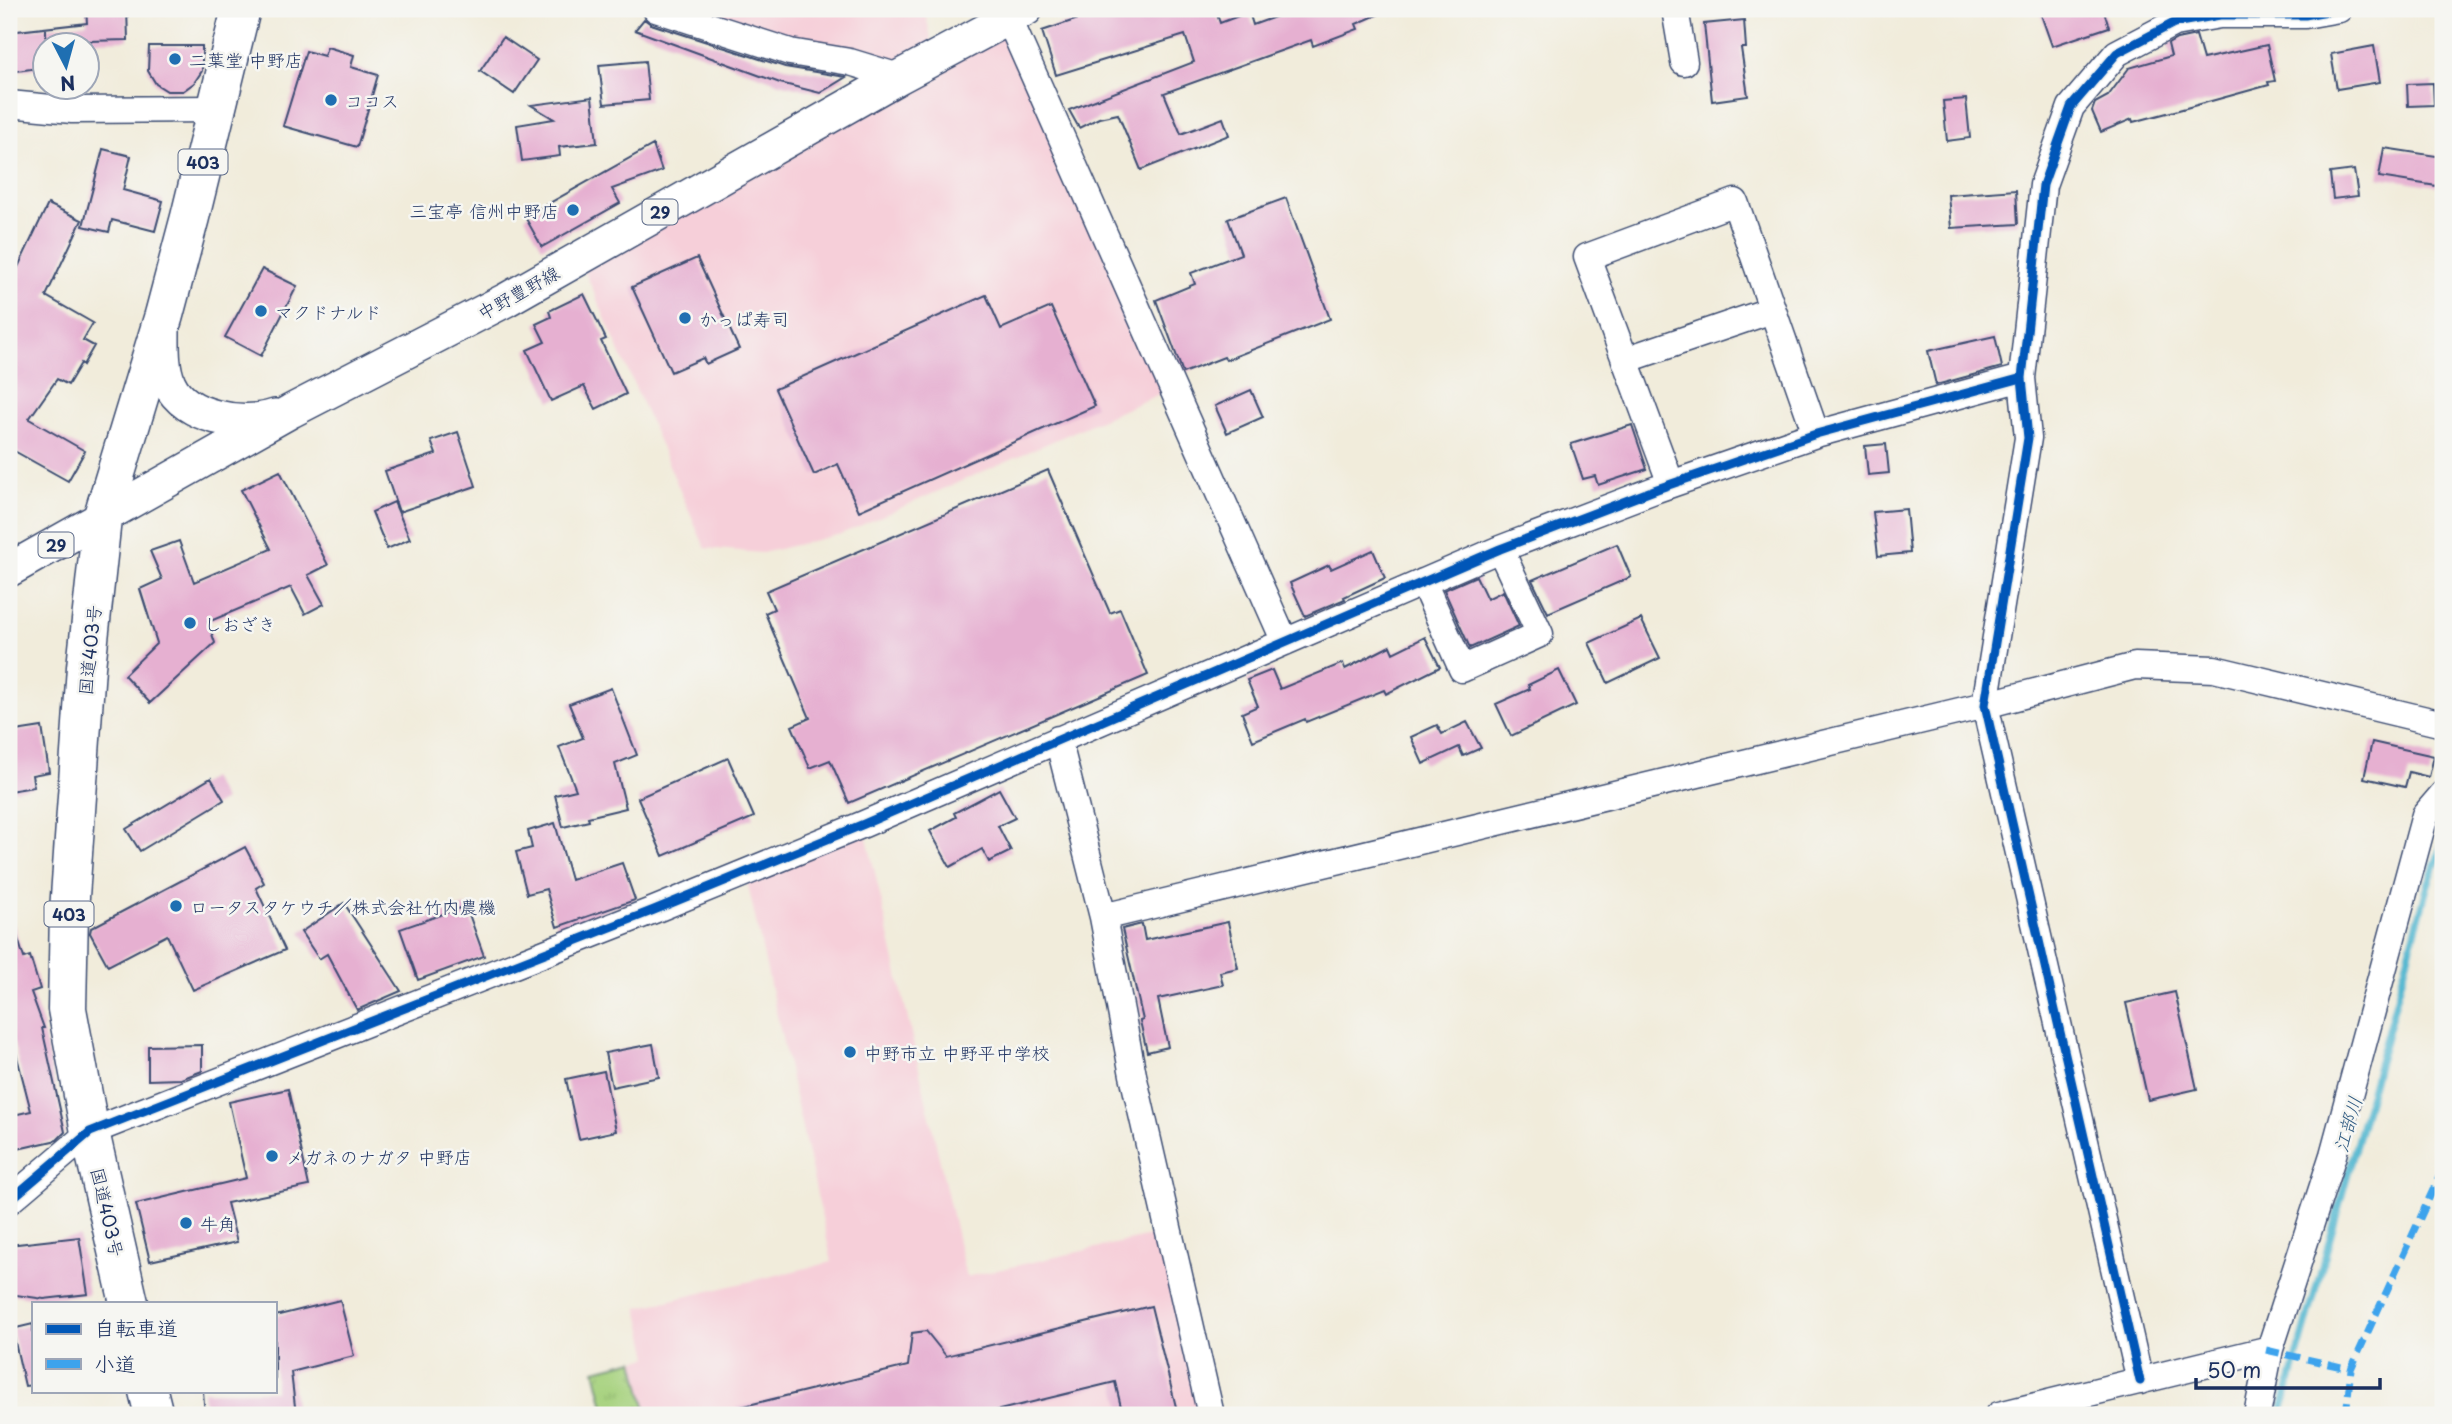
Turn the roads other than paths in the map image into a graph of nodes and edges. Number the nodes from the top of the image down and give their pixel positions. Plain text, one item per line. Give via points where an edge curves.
1 (241, 9) edge
2 (656, 9) edge
3 (1675, 9) edge
4 (2339, 9) edge
5 (2210, 13) edge
6 (1018, 14) edge
7 (1685, 62) dead end
8 (899, 77) junction
9 (9, 104) edge
10 (216, 108) junction
11 (1772, 310) junction
12 (164, 315) junction
13 (1625, 360) junction
14 (2022, 378) junction
15 (291, 411) junction
16 (1816, 434) junction
17 (1671, 484) junction
18 (102, 519) junction
19 (1500, 549) junction
20 (9, 570) edge
21 (1423, 582) junction
22 (1285, 642) junction
23 (1985, 705) junction
24 (2443, 724) edge
25 (1058, 740) junction
26 (2443, 794) edge
27 (1103, 917) junction
28 (90, 1132) junction
29 (9, 1201) edge
30 (128, 1302) edge
31 (2270, 1349) junction
32 (2140, 1381) junction
33 (148, 1392) edge
34 (154, 1415) edge
35 (1211, 1415) edge
36 (1999, 1415) edge
37 (2257, 1415) edge

1 - 10 highway, 国道403号 / 403
2 - 8 street via 790,52 850,62
3 - 7 street
4 - 5 street via 2305,15
5 - 14 street via 2174,23 2118,53 2071,107 2043,185
6 - 8 main road, 中野豊野線 / 29
6 - 22 street
8 - 15 main road, 中野豊野線 / 29 via 506,300
9 - 10 street via 72,110
10 - 12 highway, 国道403号 / 403
11 - 13 street
11 - 13 street via 1735,202 1587,257
11 - 16 street
12 - 15 main road via 168,381 187,404 224,418 247,420
12 - 18 highway, 国道403号 / 403
13 - 17 street
14 - 16 street
14 - 23 street via 2028,438
15 - 18 main road, 中野豊野線 / 29
16 - 17 street
17 - 19 street
18 - 20 main road, 中野豊野線 / 29
18 - 28 highway, 国道403号 / 403 via 86,667 67,1009
19 - 21 street
19 - 21 street via 1540,634 1462,669
21 - 22 street
22 - 25 street
23 - 24 street via 2135,666 2214,669
23 - 27 street
23 - 32 street
25 - 27 street
25 - 28 street via 654,910
26 - 31 street via 2425,815 2333,1155
27 - 35 street via 1136,1088
28 - 29 street
28 - 30 highway, 国道403号 / 403
31 - 32 street
31 - 37 street
32 - 36 street
33 - 34 highway

